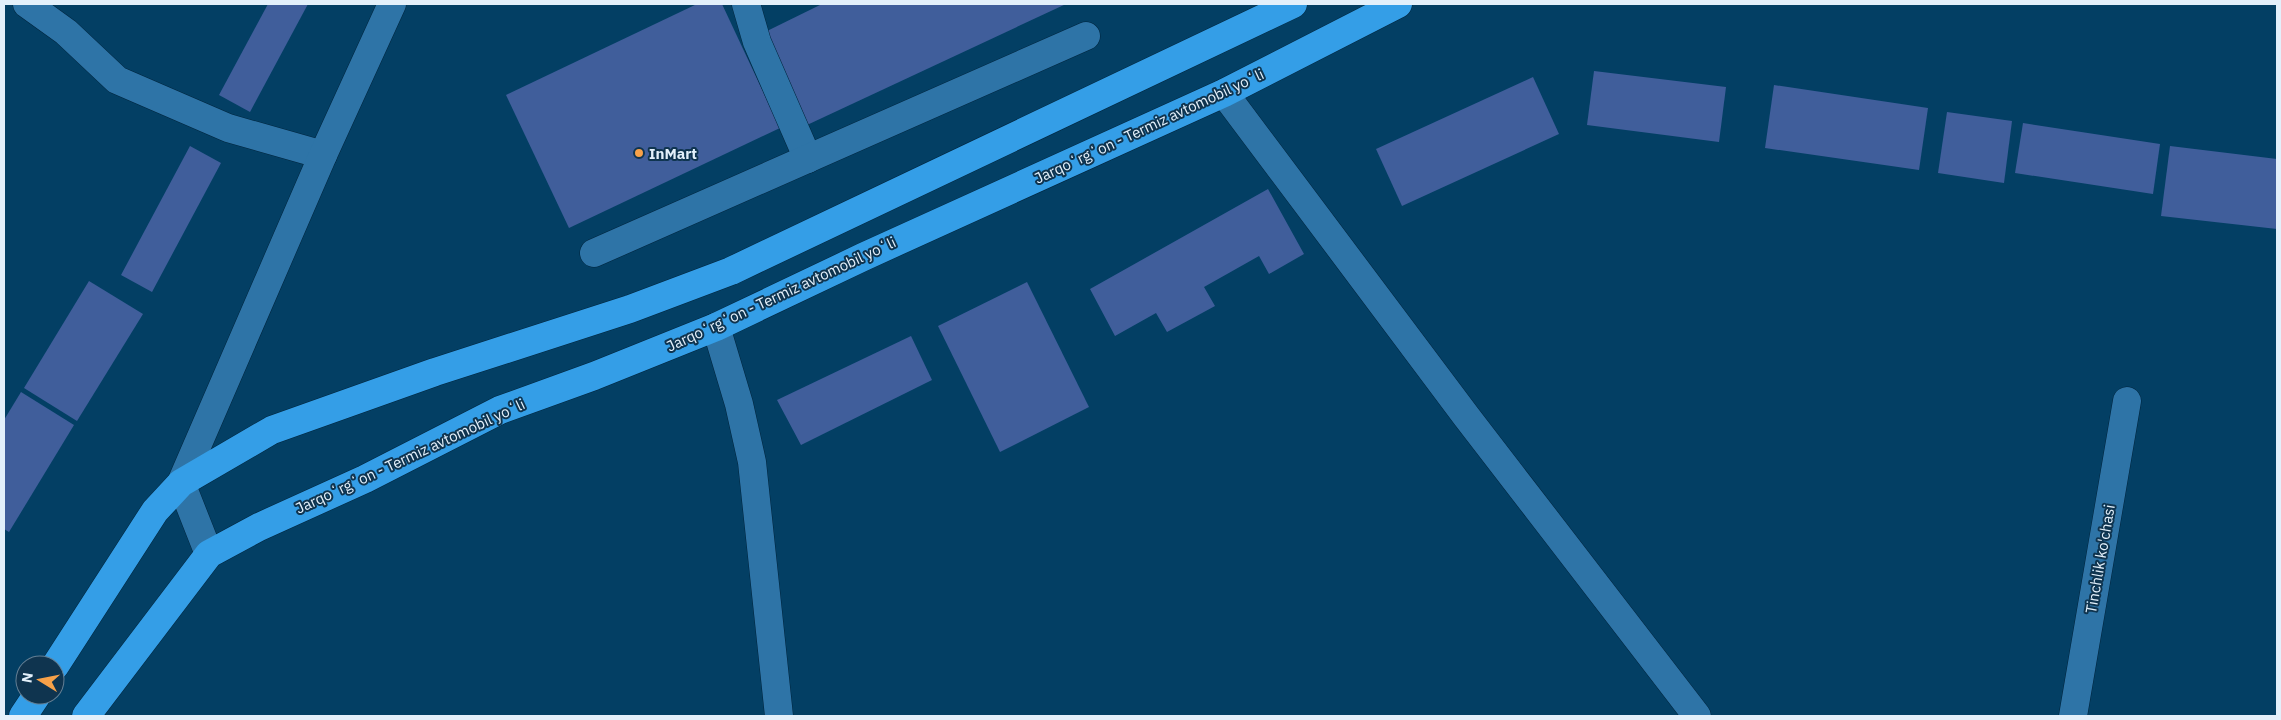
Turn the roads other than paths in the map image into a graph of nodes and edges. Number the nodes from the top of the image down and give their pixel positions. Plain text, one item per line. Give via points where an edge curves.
1 (27, 4) edge
2 (392, 4) edge
3 (746, 4) edge
4 (1293, 4) edge
5 (1398, 4) edge
6 (1086, 36) dead end
7 (1224, 93) junction
8 (323, 155) junction
9 (808, 159) junction
10 (594, 253) dead end
11 (716, 328) junction
12 (2126, 401) dead end
13 (181, 483) junction
14 (209, 554) junction
15 (62, 655) edge
16 (30, 705) edge
17 (23, 716) edge
18 (86, 716) edge
19 (779, 716) edge
20 (1697, 716) edge
21 (2073, 716) edge

1 - 8 street via 66,32 117,80 228,128
2 - 8 street
3 - 9 street via 757,42
4 - 13 highway via 731,271 630,309 272,430
5 - 7 highway, Jarqoʻrgʻon - Termiz avtomobil yoʻli
6 - 9 street
7 - 11 highway, Jarqoʻrgʻon - Termiz avtomobil yoʻli via 863,257
7 - 20 street via 1460,408
8 - 13 street
9 - 10 street
11 - 14 highway, Jarqoʻrgʻon - Termiz avtomobil yoʻli via 500,410
11 - 19 street via 752,462
12 - 21 street, Tinchlik ko'chasi
13 - 14 street
13 - 15 highway via 155,511
14 - 18 highway, Jarqoʻrgʻon - Termiz avtomobil yoʻli
16 - 17 highway

